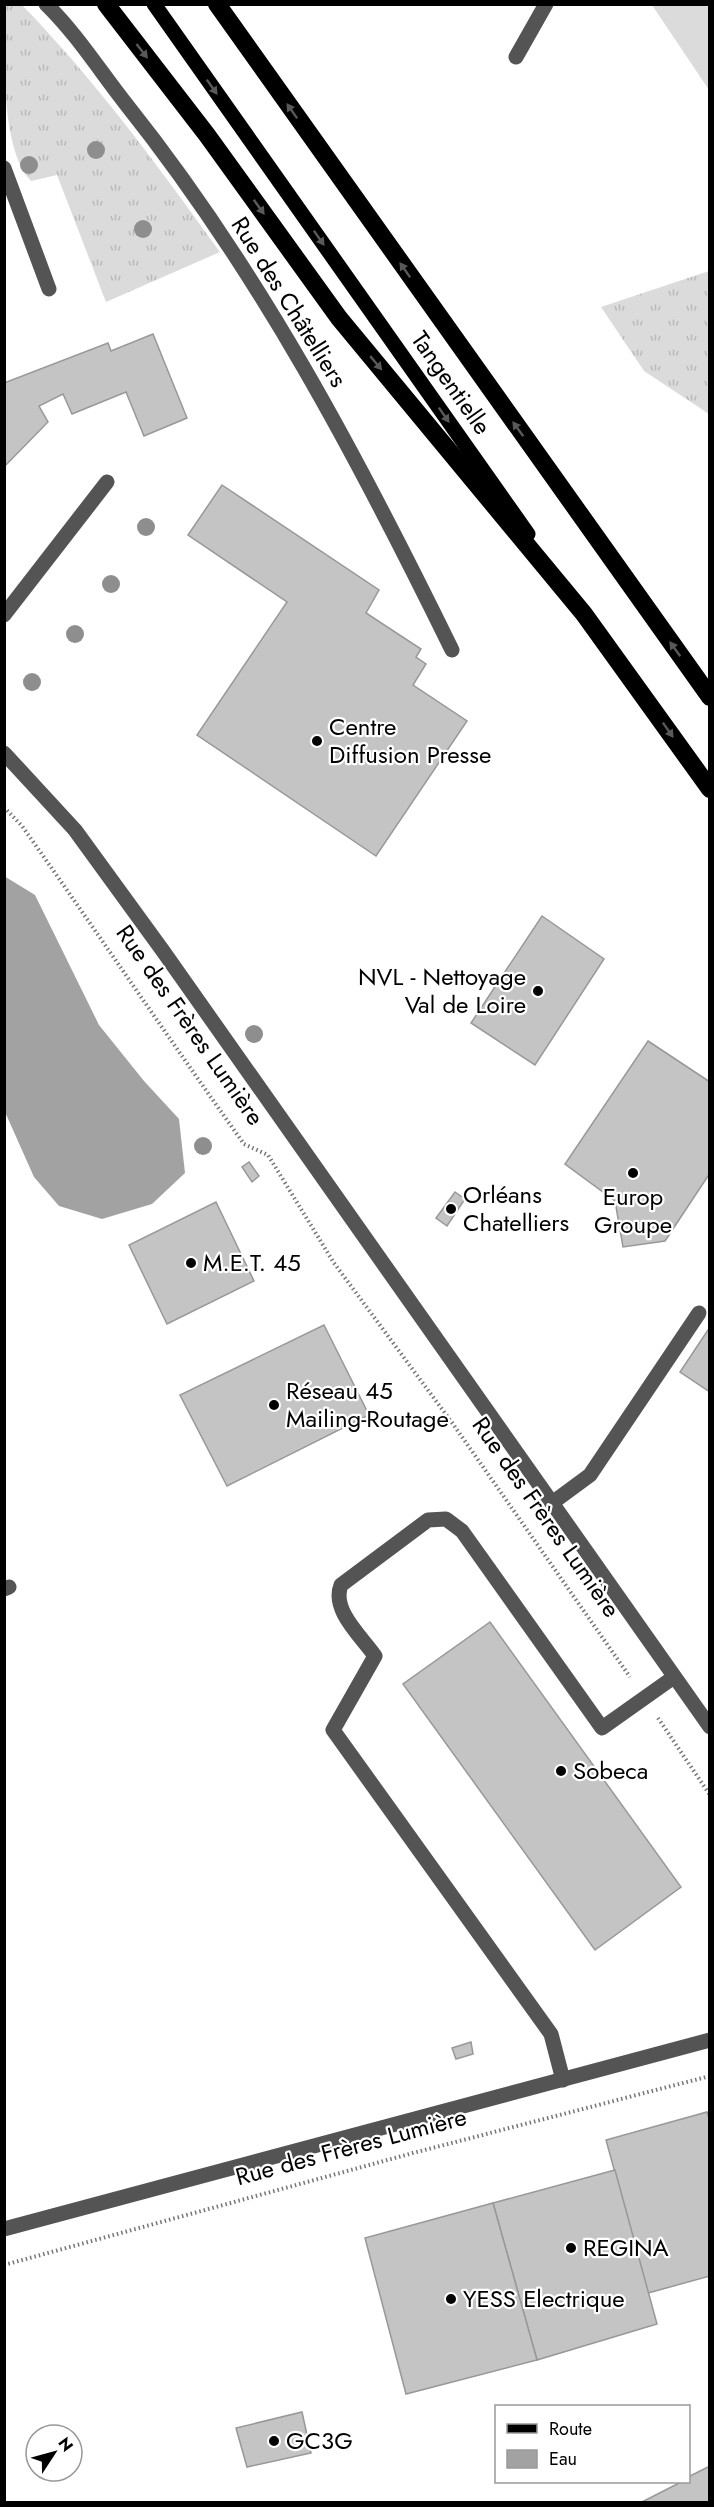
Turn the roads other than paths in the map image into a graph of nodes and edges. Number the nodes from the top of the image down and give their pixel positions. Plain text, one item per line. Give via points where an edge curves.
1 (46, 4) edge
2 (106, 4) edge
3 (154, 4) edge
4 (217, 4) edge
5 (546, 4) edge
6 (516, 57) dead end
7 (4, 168) edge
8 (50, 289) dead end
9 (107, 482) dead end
10 (584, 614) junction
11 (4, 615) edge
12 (452, 650) dead end
13 (710, 697) edge
14 (4, 753) edge
15 (710, 789) edge
16 (699, 1313) dead end
17 (552, 1503) junction
18 (674, 1677) junction
19 (710, 1727) edge
20 (710, 2040) edge
21 (563, 2080) junction
22 (4, 2229) edge

1 - 12 street, Rue des Châtelliers via 156,141 251,276 365,478
2 -> 10 highway via 207,135 339,318
3 -> 10 main road, Tangentielle
13 -> 4 highway, Tangentielle
5 - 6 street
7 - 8 street
9 - 11 street
10 -> 15 highway, Tangentielle
14 - 17 street, Rue des Frères Lumière via 75,830
16 - 17 street via 590,1475
17 - 18 street, Rue des Frères Lumière
18 - 19 street, Rue des Frères Lumière
18 - 21 street via 602,1728 462,1531 446,1518 428,1520 340,1586 336,1596 339,1607 375,1656 333,1730 551,2034
20 - 21 street, Rue des Frères Lumière
21 - 22 street, Rue des Frères Lumière

